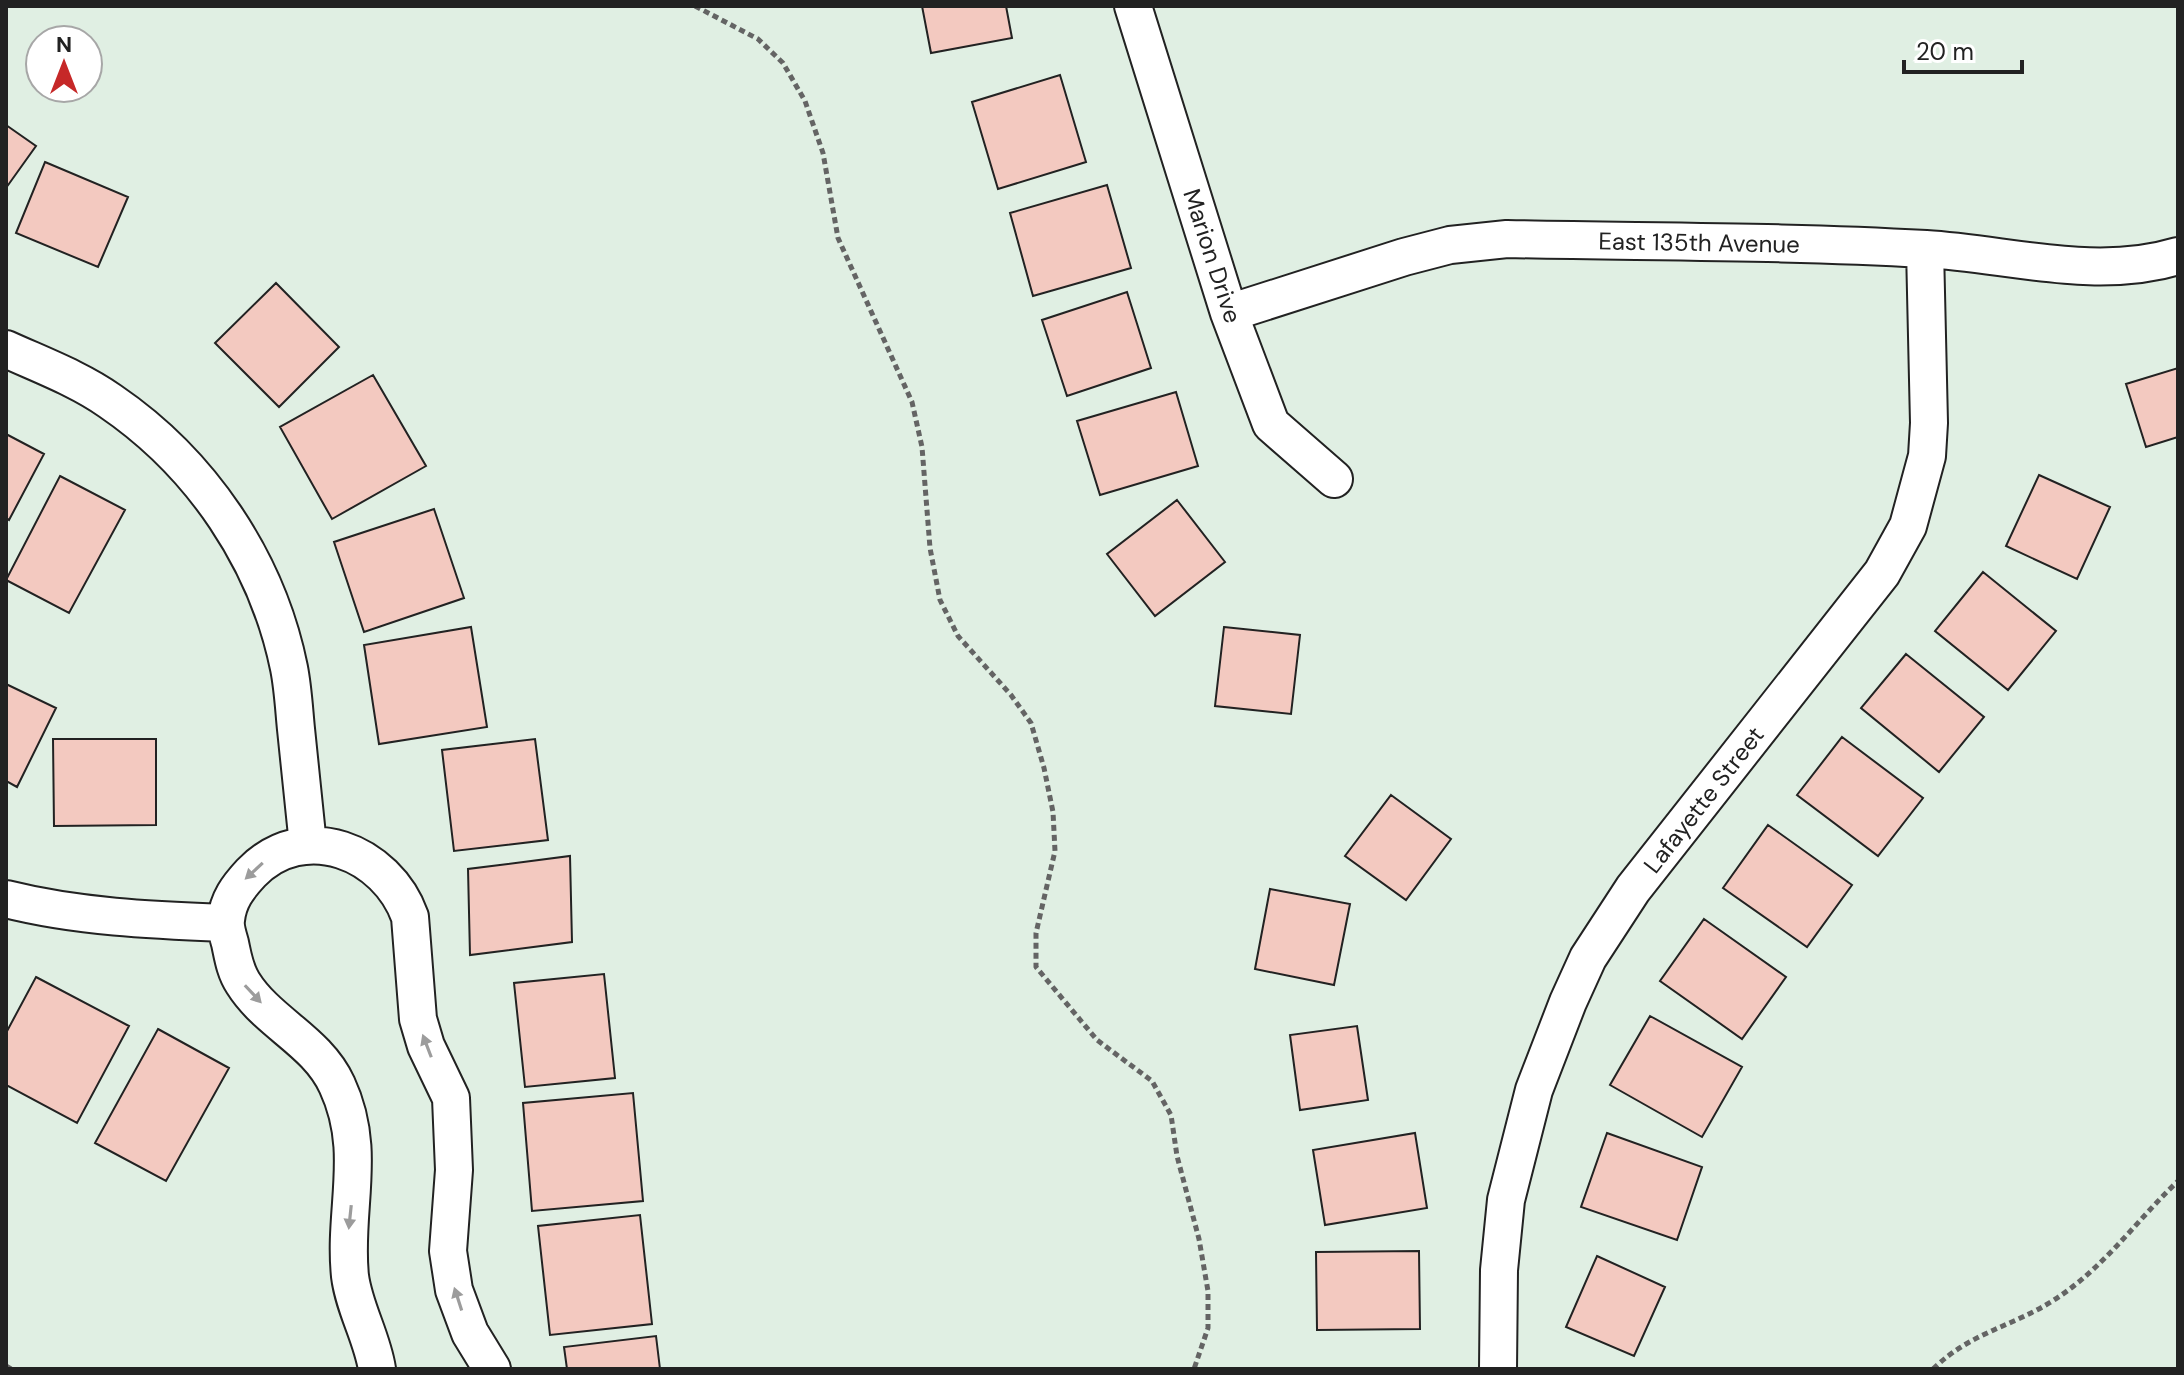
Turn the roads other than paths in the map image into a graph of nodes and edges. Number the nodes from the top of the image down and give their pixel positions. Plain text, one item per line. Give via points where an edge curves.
1 (1133, 6) edge
2 (1925, 249) junction
3 (2178, 256) edge
4 (1229, 313) junction
5 (6, 349) edge
6 (1334, 479) dead end
7 (308, 845) junction
8 (6, 899) edge
9 (225, 923) junction
10 (377, 1369) edge
11 (492, 1369) edge
12 (1498, 1369) edge

1 - 4 street, Marion Drive
2 - 3 street, East 135th Avenue via 2092,267 2126,267
2 - 4 street, East 135th Avenue via 1507,239 1404,257
2 - 12 street, Lafayette Street via 1927,456 1908,526 1882,573 1633,889 1588,958 1534,1090 1506,1200
4 - 6 street, Marion Drive via 1271,424
5 - 7 street via 108,399 149,431 219,506 252,563 280,631 290,671
7 -> 9 street via 289,848 258,866 236,889
11 -> 7 street via 470,1333 454,1290 448,1251 454,1170 451,1098 418,1019 410,917 395,885 380,870 348,850
8 - 9 street via 129,920
9 -> 10 street via 242,983 317,1054 337,1085 353,1136 351,1280

